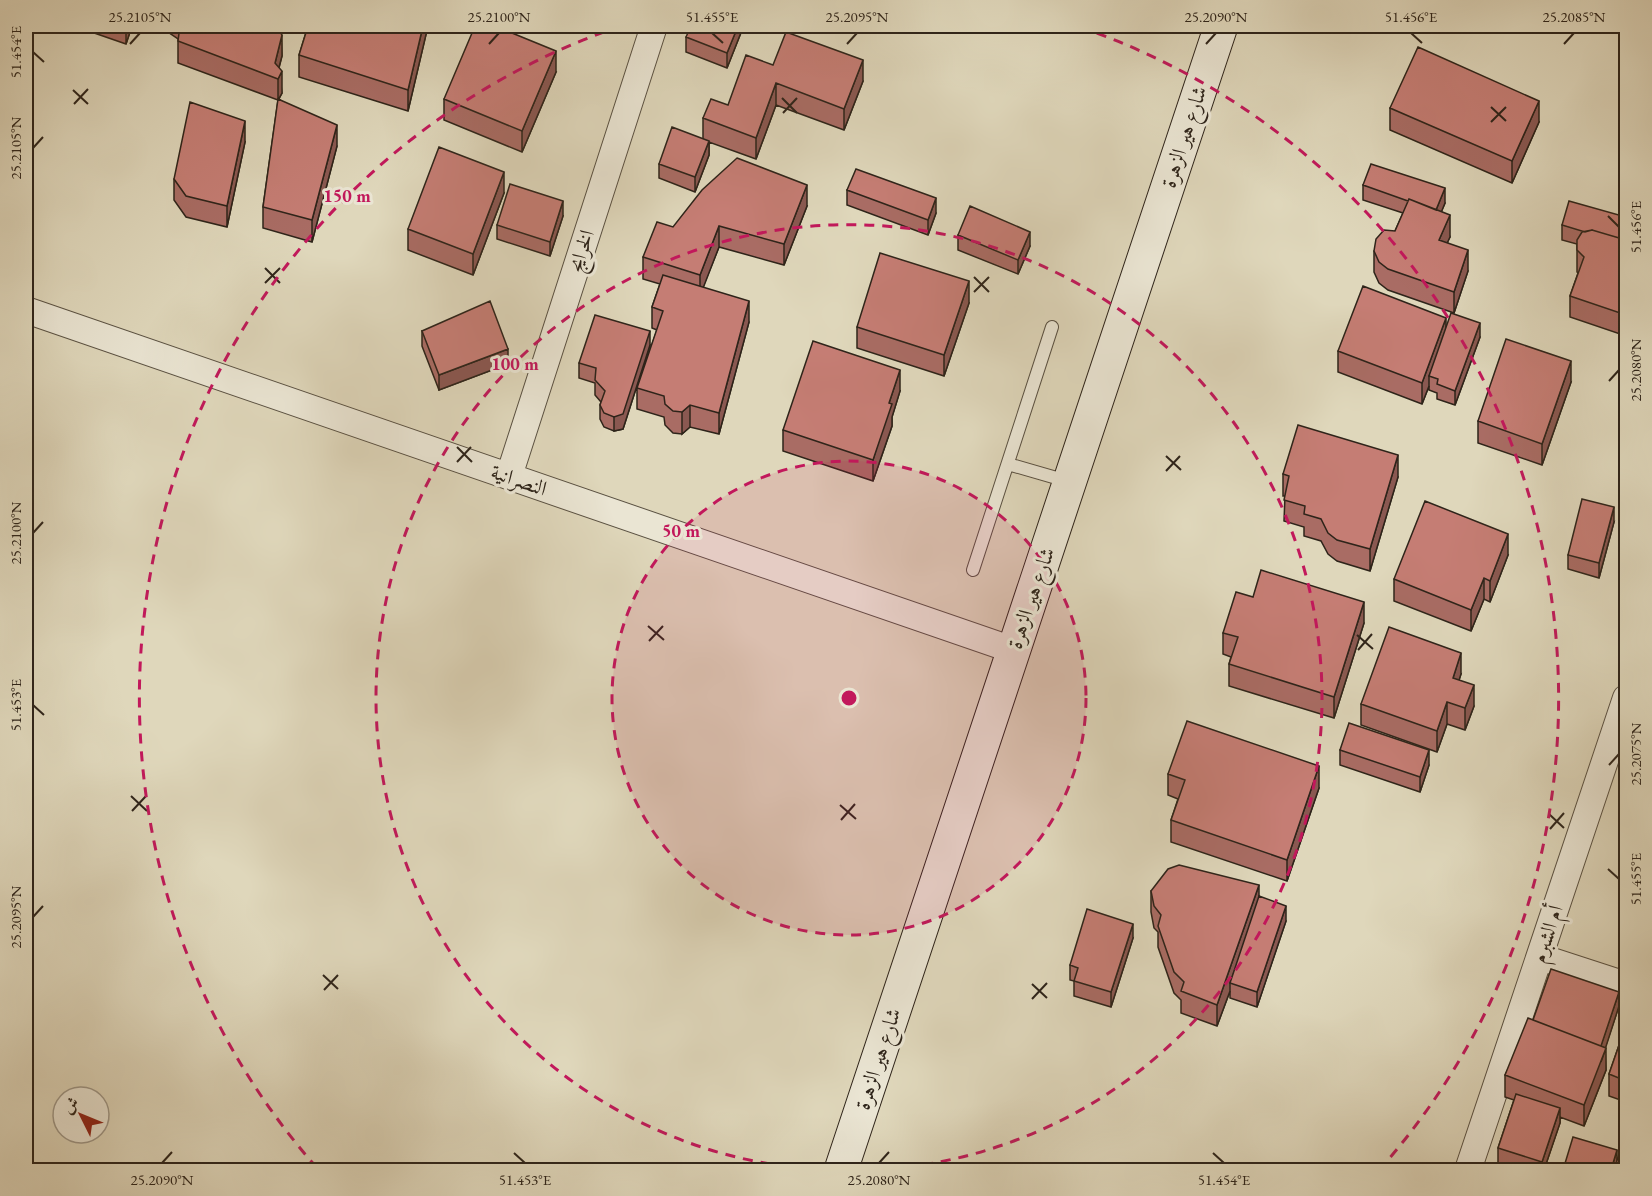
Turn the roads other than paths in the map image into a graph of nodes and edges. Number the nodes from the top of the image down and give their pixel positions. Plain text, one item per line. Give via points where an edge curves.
1 (654, 26) edge
2 (1221, 26) edge
3 (26, 310) edge
4 (1052, 327) dead end
5 (1008, 464) junction
6 (509, 476) junction
7 (1070, 482) junction
8 (974, 570) dead end
9 (1013, 650) junction
10 (1626, 698) edge
11 (1540, 957) junction
12 (1626, 985) edge
13 (841, 1170) edge
14 (1468, 1170) edge

1 - 6 street, الخرايج
2 - 7 street, شارع هير الزهرة
3 - 6 street, النصرانية
4 - 5 lane
5 - 7 lane
5 - 8 lane
6 - 9 street, النصرانية
7 - 9 street, شارع هير الزهرة
9 - 13 street, شارع هير الزهرة
10 - 11 street, أم الشبرم
11 - 12 street
11 - 14 street, أم الشبرم

